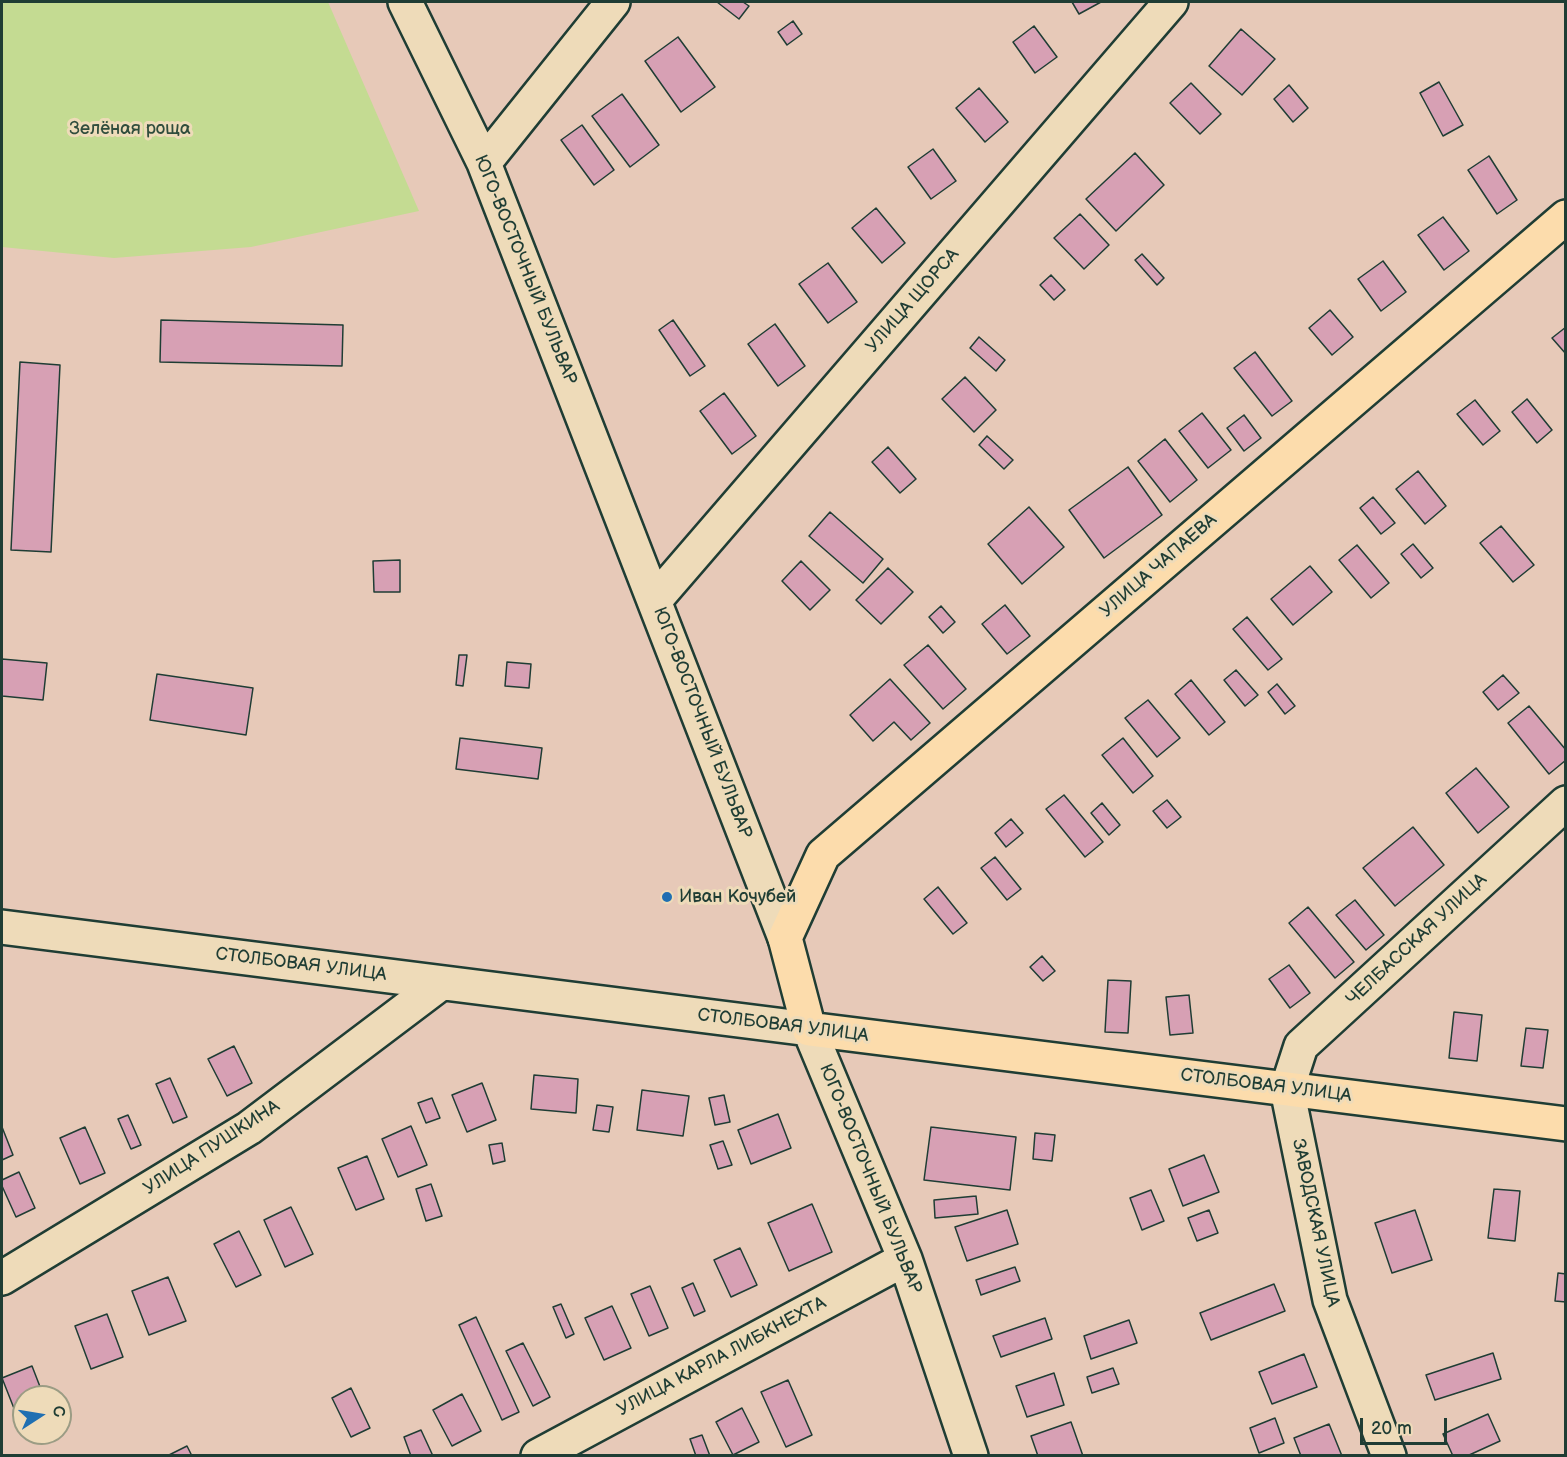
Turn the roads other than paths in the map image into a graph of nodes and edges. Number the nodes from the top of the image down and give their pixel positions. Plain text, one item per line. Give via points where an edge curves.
1 (405, 2) edge
2 (613, 2) edge
3 (1171, 2) edge
4 (484, 163) junction
5 (1566, 217) edge
6 (655, 600) junction
7 (1566, 803) edge
8 (2, 927) edge
9 (785, 938) junction
10 (441, 983) junction
11 (810, 1029) junction
12 (1287, 1089) junction
13 (1566, 1124) edge
14 (905, 1259) junction
15 (2, 1278) edge
16 (538, 1455) edge
17 (971, 1455) edge
18 (1389, 1455) edge

1 - 4 street, ЮГО-ВОСТОЧНЫЙ БУЛЬВАР
2 - 4 street
3 - 6 street, УЛИЦА ЩОРСА
4 - 6 street, ЮГО-ВОСТОЧНЫЙ БУЛЬВАР
5 - 9 main road, УЛИЦА ЧАПАЕВА via 823,855
6 - 9 street, ЮГО-ВОСТОЧНЫЙ БУЛЬВАР
7 - 12 street, ЧЕЛБАССКАЯ УЛИЦА via 1301,1046
8 - 10 street, СТОЛБОВАЯ УЛИЦА
9 - 11 main road, ЮГО-ВОСТОЧНЫЙ БУЛЬВАР
10 - 11 street, СТОЛБОВАЯ УЛИЦА
10 - 15 street, УЛИЦА ПУШКИНА via 249,1128
11 - 12 main road, СТОЛБОВАЯ УЛИЦА
11 - 14 street, ЮГО-ВОСТОЧНЫЙ БУЛЬВАР
12 - 13 main road, СТОЛБОВАЯ УЛИЦА
12 - 18 street, ЗАВОДСКАЯ УЛИЦА via 1330,1300
14 - 16 street, УЛИЦА КАРЛА ЛИБКНЕХТА
14 - 17 street, ЮГО-ВОСТОЧНЫЙ БУЛЬВАР

